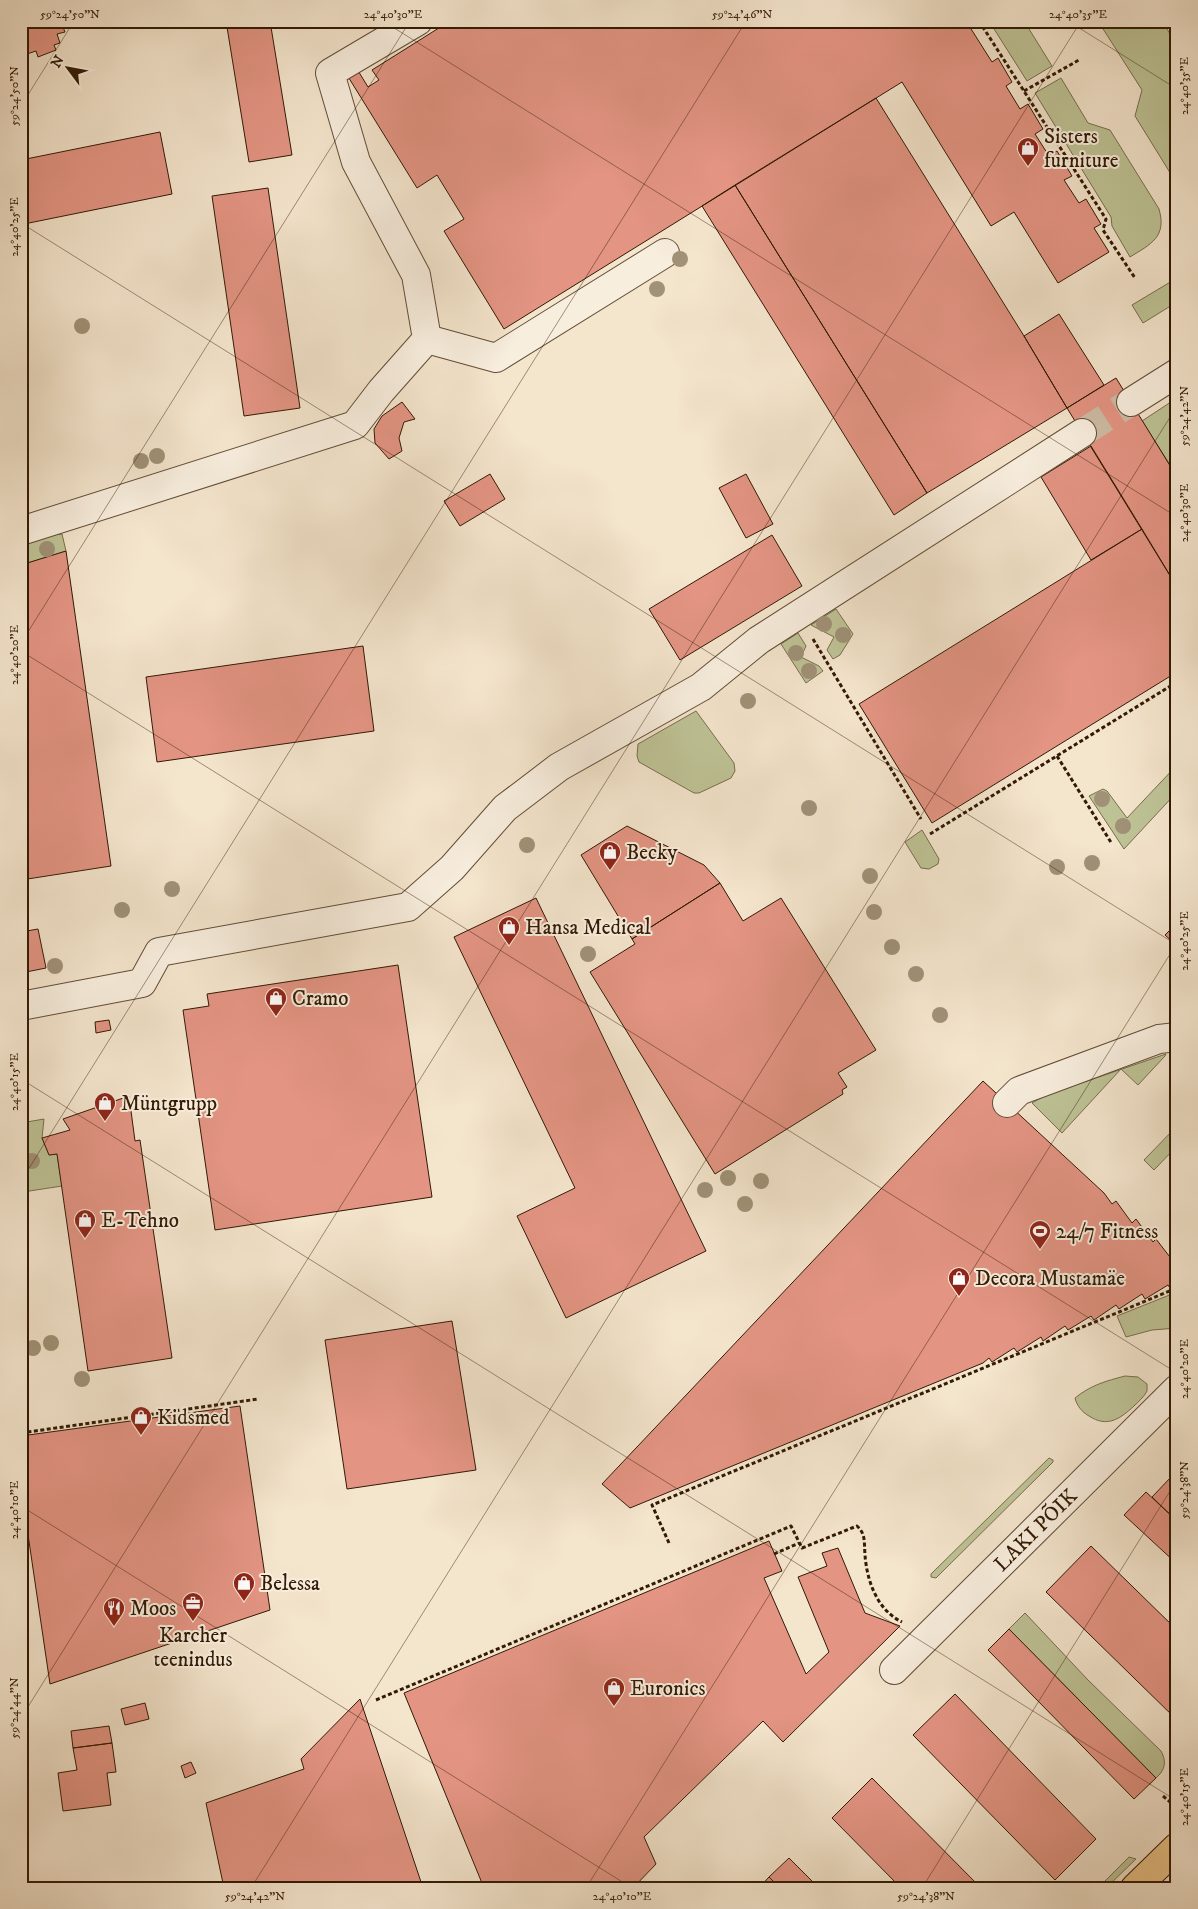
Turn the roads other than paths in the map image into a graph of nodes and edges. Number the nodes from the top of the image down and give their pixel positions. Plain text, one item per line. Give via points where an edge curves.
1 (418, 21) edge
2 (665, 253) dead end
3 (427, 339) junction
4 (1177, 373) edge
5 (1131, 402) tunnel mouth
6 (1082, 433) tunnel mouth
7 (21, 531) edge
8 (21, 1006) edge
9 (1177, 1037) edge
10 (1007, 1103) dead end
11 (1177, 1389) edge
12 (894, 1670) dead end
13 (1177, 1847) edge
14 (1135, 1888) edge

1 - 3 street via 330,73 356,162 416,275
2 - 3 street via 496,358
3 - 7 street via 355,424
4 - 5 street
6 - 8 street via 759,640 701,687 552,773 505,808 452,868 408,907 159,952 142,983
9 - 10 street via 1159,1039 1019,1091
11 - 12 street, LAKI PÕIK
13 - 14 main road

